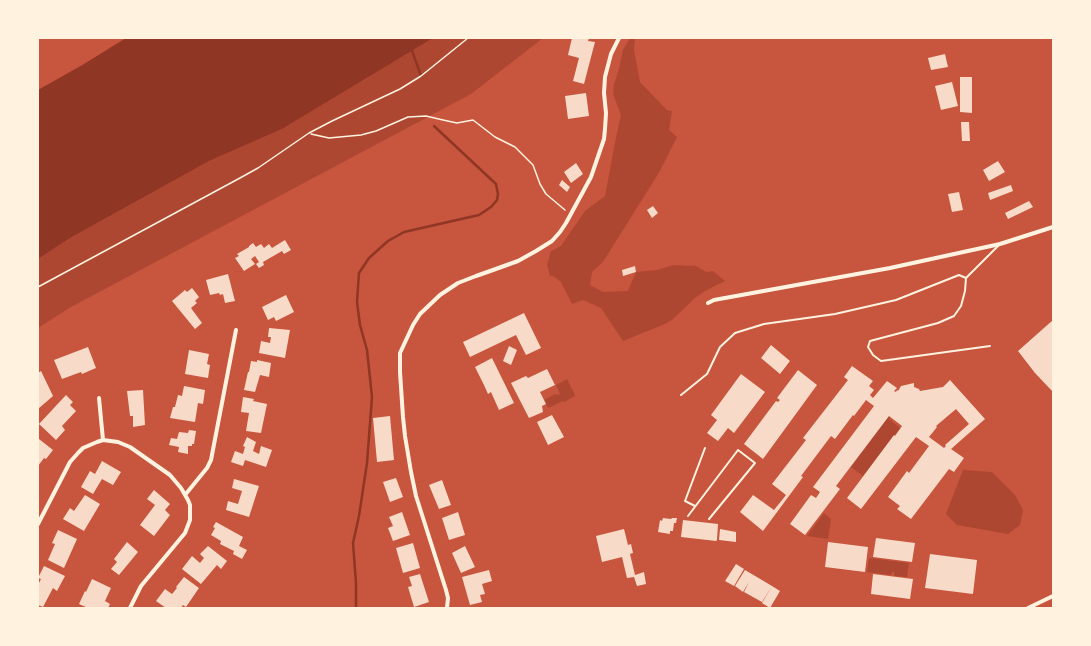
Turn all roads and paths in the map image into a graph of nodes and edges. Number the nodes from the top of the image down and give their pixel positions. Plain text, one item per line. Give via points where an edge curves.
1 (468, 38) edge
2 (619, 38) edge
3 (309, 133) junction
4 (572, 214) junction
5 (1053, 227) edge
6 (1000, 244) junction
7 (966, 278) junction
8 (38, 287) edge
9 (708, 303) dead end
10 (236, 330) dead end
11 (990, 346) dead end
12 (681, 395) dead end
13 (99, 398) dead end
14 (103, 440) junction
15 (705, 448) dead end
16 (185, 495) junction
17 (695, 506) junction
18 (688, 516) dead end
19 (709, 519) dead end
20 (38, 524) edge
21 (1053, 596) edge
22 (130, 608) edge
23 (447, 608) edge
24 (1028, 608) edge

1 - 3 path via 428,71 400,89
2 - 4 street via 611,54 605,77 604,139 591,177
3 - 4 path via 329,138 361,135 408,117 426,116 457,123 473,120 495,137 515,147 533,166 546,194
3 - 8 path via 258,168
4 - 23 street via 552,241 536,251 518,261 458,283 440,295 420,314 400,353 405,436 411,472 416,496 446,590
5 - 6 street
6 - 7 lane
6 - 9 street
7 - 11 lane via 962,306 954,316 938,323 870,341 868,348 882,361
7 - 12 lane via 959,275 896,300 835,314 764,324 736,333 720,347 707,374
10 - 16 street via 211,460
13 - 14 street
14 - 16 street via 130,447 170,475
14 - 20 street via 83,448 74,457
15 - 17 lane via 686,500
16 - 22 street via 190,505 188,528 141,586
17 - 18 lane
17 - 19 lane via 738,450 755,463
21 - 24 street

